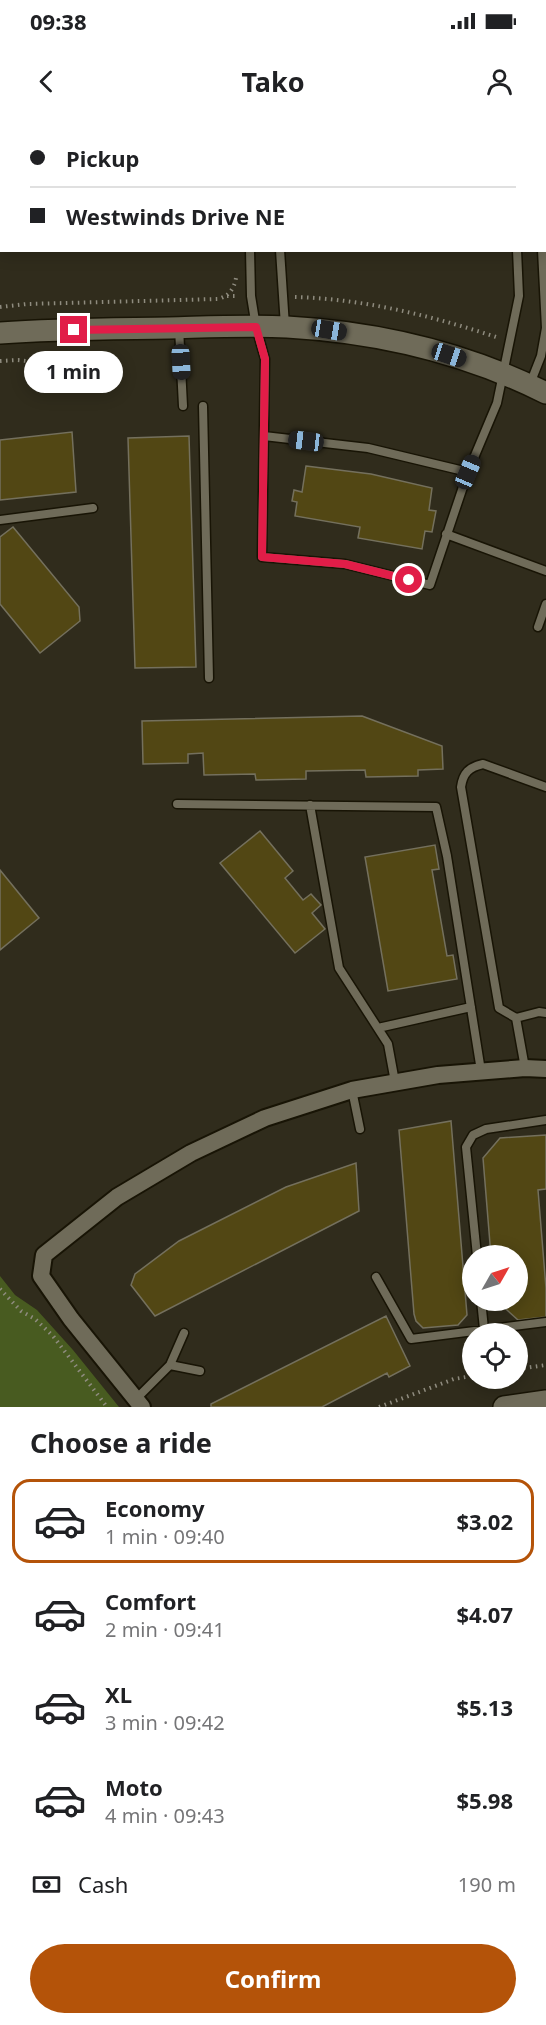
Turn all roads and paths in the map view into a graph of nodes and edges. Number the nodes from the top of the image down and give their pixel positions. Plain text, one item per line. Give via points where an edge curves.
1 (250, 252) edge
2 (280, 252) edge
3 (517, 252) edge
4 (542, 252) edge
5 (237, 268) dead end
6 (301, 297) dead end
7 (0, 307) edge
8 (256, 327) junction
9 (285, 327) junction
10 (179, 328) junction
11 (0, 333) edge
12 (489, 334) dead end
13 (0, 361) edge
14 (35, 362) dead end
15 (502, 373) junction
16 (538, 389) edge
17 (183, 406) dead end
18 (202, 406) dead end
19 (264, 436) junction
20 (468, 472) junction
21 (93, 508) dead end
22 (0, 520) edge
23 (446, 534) junction
24 (546, 571) edge
25 (546, 604) edge
26 (538, 627) dead end
27 (209, 678) dead end
28 (546, 787) edge
29 (177, 804) dead end
30 (310, 805) junction
31 (471, 1007) junction
32 (546, 1013) edge
33 (516, 1018) junction
34 (378, 1028) junction
35 (525, 1068) junction
36 (546, 1069) edge
37 (481, 1071) junction
38 (395, 1082) junction
39 (352, 1090) junction
40 (546, 1120) edge
41 (360, 1129) dead end
42 (476, 1245) edge
43 (376, 1277) dead end
44 (0, 1289) edge
45 (546, 1322) edge
46 (528, 1324) edge
47 (462, 1332) edge
48 (184, 1334) dead end
49 (171, 1365) junction
50 (546, 1365) edge
51 (528, 1368) edge
52 (200, 1371) dead end
53 (462, 1378) edge
54 (546, 1401) edge
55 (139, 1403) edge
56 (107, 1407) edge
57 (379, 1407) edge
58 (504, 1407) edge

1 - 8 lane
2 - 9 lane
3 - 15 lane via 519,296
4 - 16 lane via 546,328
5 - 7 path via 234,286 227,296 218,299
6 - 12 path via 352,301
8 - 9 street
8 - 10 street
8 - 19 lane via 265,359
9 - 15 street via 395,340
10 - 11 street
10 - 17 lane
13 - 14 path
15 - 16 street
15 - 20 lane via 497,403
18 - 27 lane
19 - 20 lane via 368,448
19 - 23 lane via 262,557 345,564 430,585
20 - 23 lane
21 - 22 lane
23 - 24 lane
25 - 26 lane
28 - 33 lane via 483,764 463,776 461,787 499,1008
29 - 30 lane
30 - 31 lane via 436,807
30 - 34 lane via 339,968
31 - 34 lane
31 - 37 lane
32 - 33 lane
33 - 35 lane
34 - 38 lane via 388,1044
35 - 36 street
35 - 37 street
37 - 38 street
38 - 39 street
39 - 41 lane
39 - 55 street via 265,1118 191,1153 117,1197 44,1255 41,1276
40 - 42 lane via 486,1129 473,1135 466,1148
43 - 47 lane via 411,1339
44 - 56 path via 53,1336
45 - 46 lane
48 - 49 lane
49 - 52 lane
49 - 55 lane
50 - 51 path
53 - 57 path
54 - 58 street

